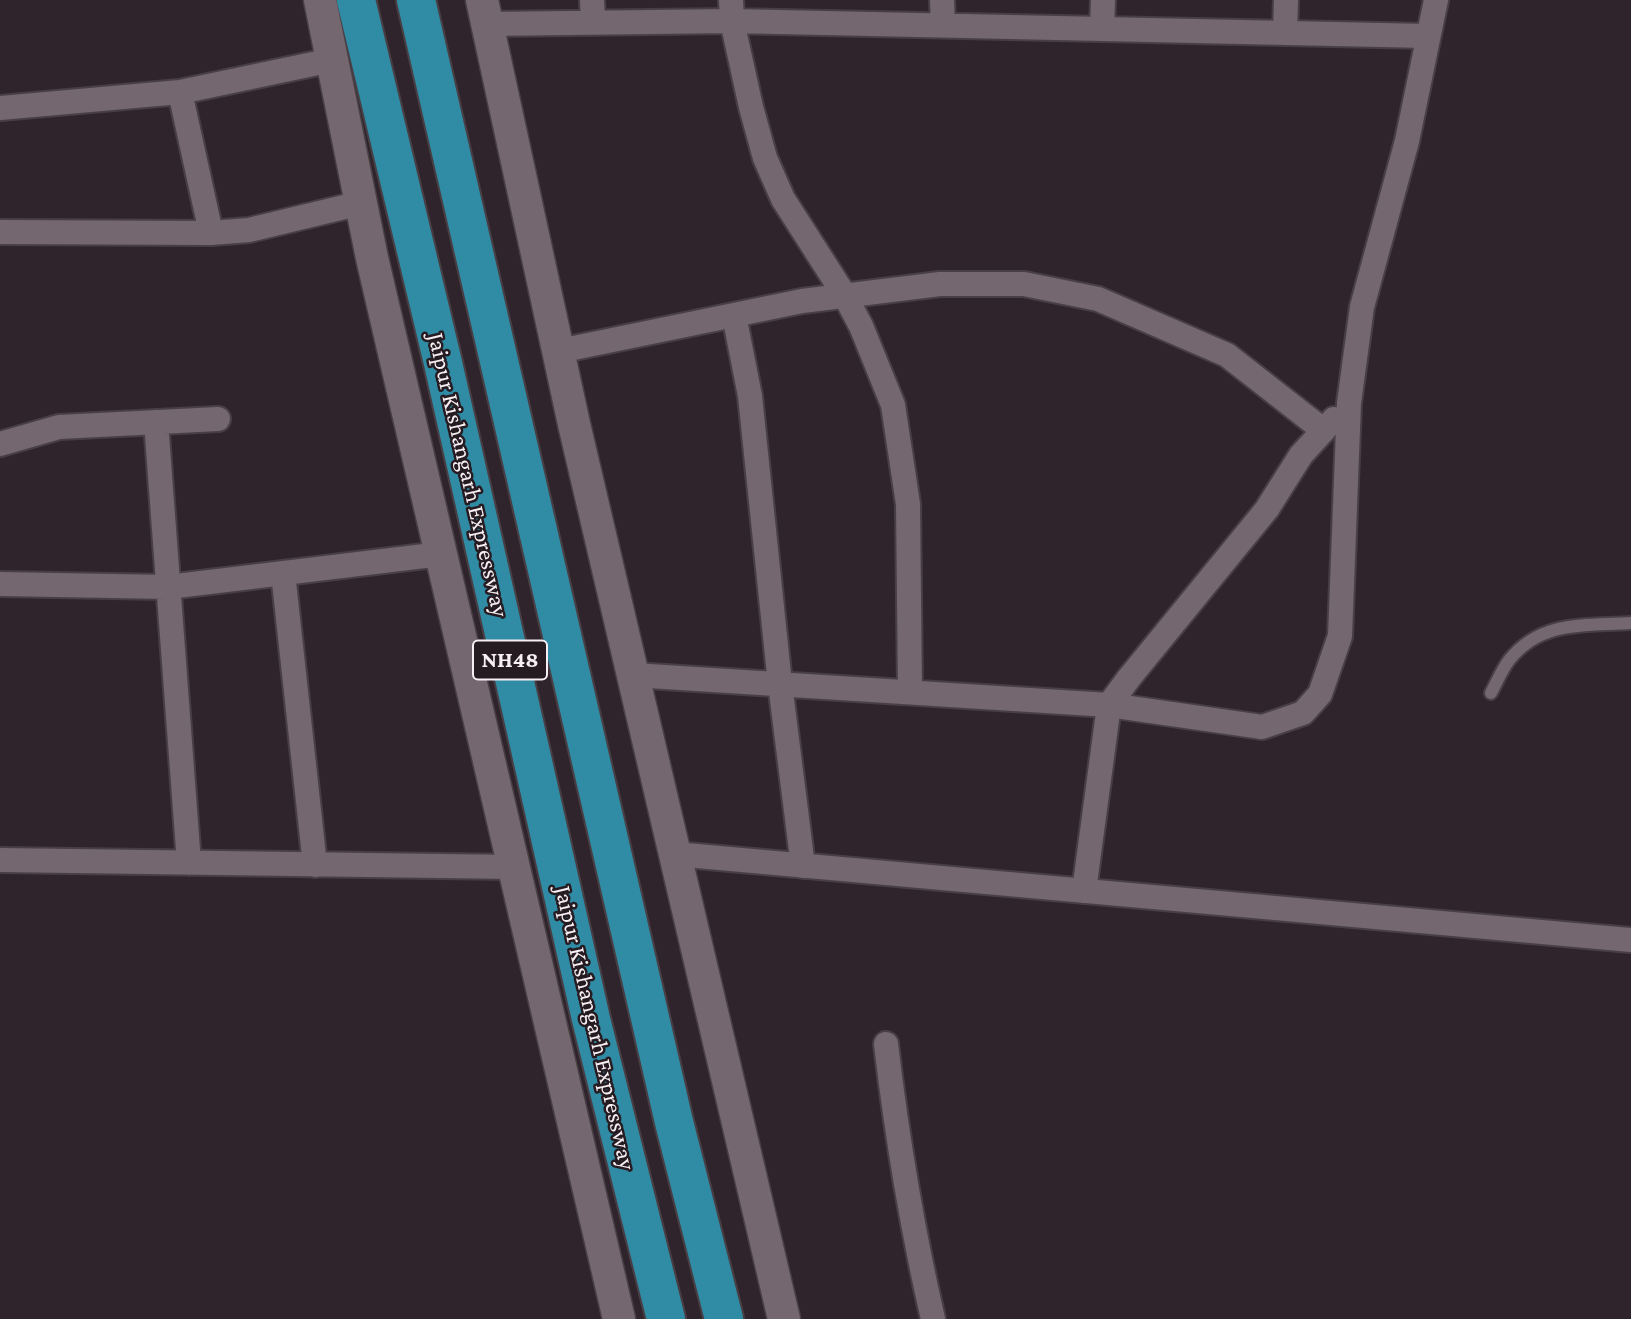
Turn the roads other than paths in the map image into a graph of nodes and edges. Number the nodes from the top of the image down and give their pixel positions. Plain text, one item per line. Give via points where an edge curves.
1 (320, 0) edge
2 (356, 0) edge
3 (416, 0) edge
4 (942, 0) edge
5 (1103, 0) edge
6 (1286, 0) edge
7 (1436, 0) edge
8 (731, 10) edge
9 (592, 11) edge
10 (485, 12) edge
11 (943, 25) junction
12 (1102, 29) junction
13 (1285, 33) junction
14 (1427, 36) junction
15 (332, 60) junction
16 (180, 92) junction
17 (0, 108) edge
18 (361, 202) junction
19 (0, 232) edge
20 (211, 233) junction
21 (845, 296) junction
22 (734, 315) junction
23 (559, 351) junction
24 (1349, 402) junction
25 (218, 419) dead end
26 (156, 422) junction
27 (1323, 430) junction
28 (0, 444) edge
29 (442, 554) junction
30 (283, 573) junction
31 (0, 584) edge
32 (168, 587) junction
33 (1631, 623) edge
34 (633, 674) junction
35 (780, 684) junction
36 (910, 692) junction
37 (1491, 693) dead end
38 (1110, 705) junction
39 (675, 854) junction
40 (0, 860) edge
41 (189, 863) junction
42 (316, 865) junction
43 (803, 866) junction
44 (514, 867) junction
45 (1084, 891) junction
46 (1631, 935) edge
47 (1631, 940) edge
48 (886, 1044) dead end
49 (619, 1319) edge
50 (666, 1319) edge
51 (724, 1319) edge
52 (784, 1319) edge
53 (933, 1319) edge

1 - 15 street
2 - 50 highway, Jaipur Kishangarh Expressway / NH48 via 591,1019
3 - 51 highway, NH48 via 674,1122
4 - 11 street
5 - 12 street
6 - 13 street
7 - 14 street
8 - 9 street
8 - 11 street
8 - 21 street via 765,158 783,199
9 - 10 street
10 - 23 street
11 - 12 street
12 - 13 street
13 - 14 street
14 - 24 street via 1407,141 1362,307
15 - 16 street
15 - 18 street
16 - 17 street
16 - 20 street
18 - 20 street via 249,230
18 - 29 street
19 - 20 street
21 - 22 street
21 - 27 street via 940,284 1024,284 1098,299 1227,355
21 - 36 street via 893,405 902,459 908,504
22 - 23 street
22 - 35 street via 750,397
23 - 34 street
24 - 27 street
24 - 38 street via 1340,636 1320,694 1303,713 1262,726
25 - 26 street
26 - 28 street via 59,428
26 - 32 street
27 - 38 street via 1267,509
29 - 30 street
29 - 44 street
30 - 32 street
30 - 42 street
31 - 32 street
32 - 41 street
33 - 37 lane via 1558,627 1528,640 1508,661
34 - 35 street
34 - 39 street
35 - 36 street
35 - 43 street
36 - 38 street
38 - 45 street
39 - 43 street
39 - 52 street
40 - 41 street
41 - 42 street
42 - 44 street
43 - 45 street
44 - 49 street
45 - 47 street
46 - 47 street
48 - 53 street via 898,1143

